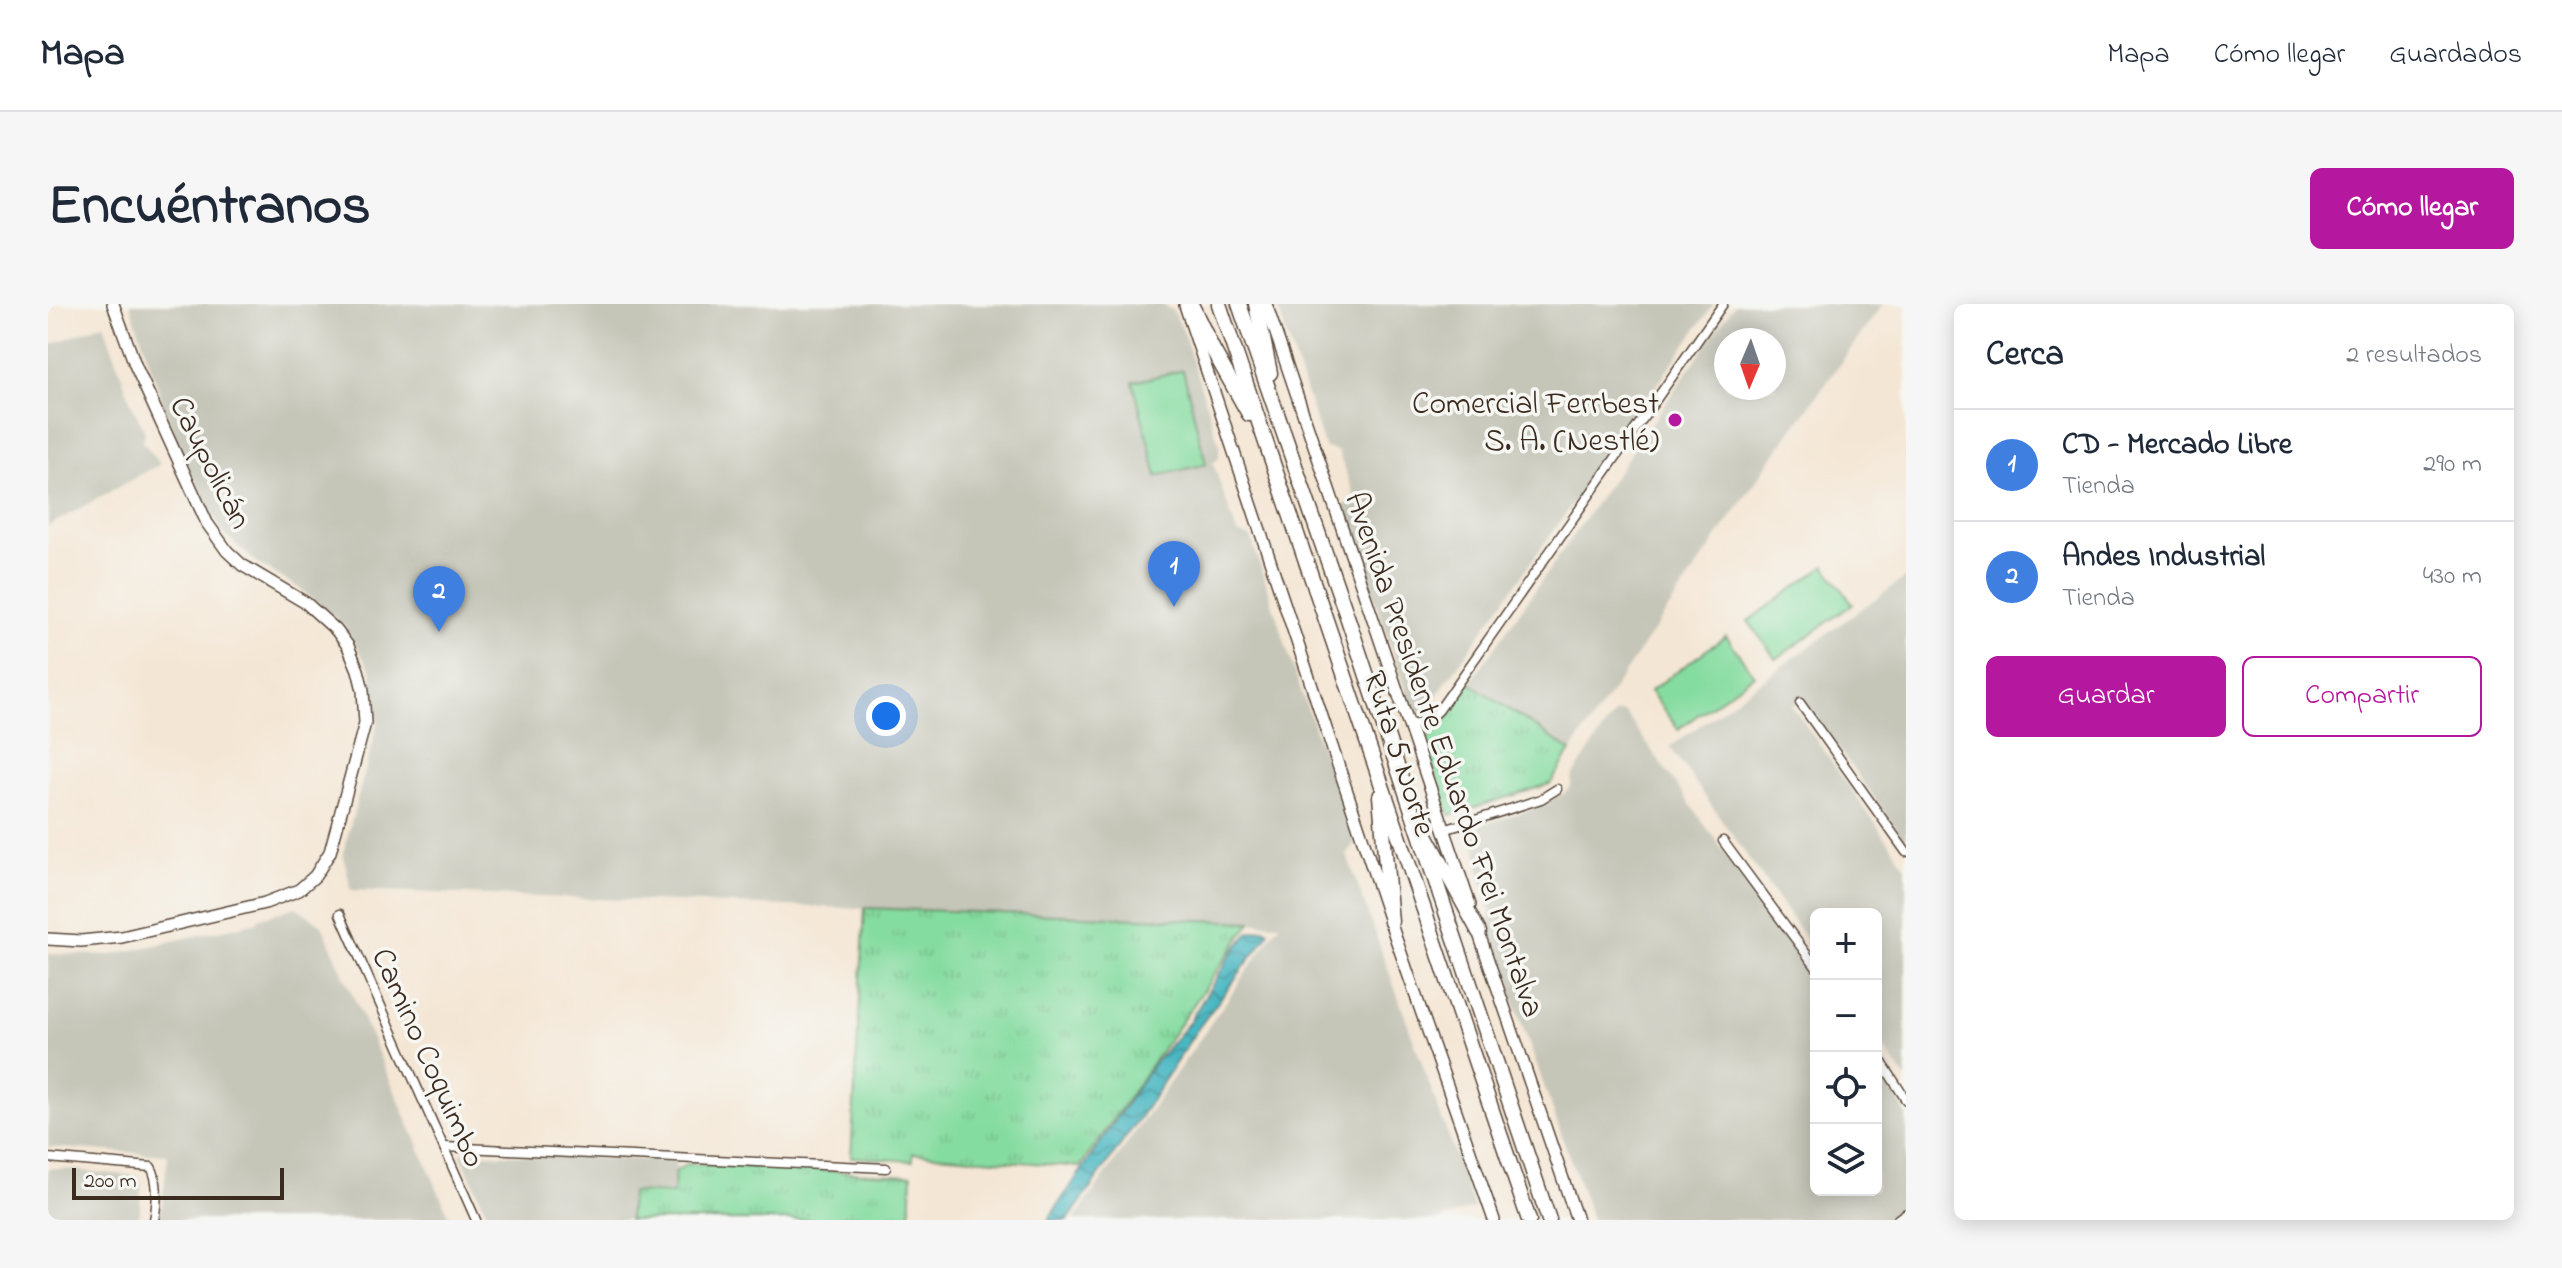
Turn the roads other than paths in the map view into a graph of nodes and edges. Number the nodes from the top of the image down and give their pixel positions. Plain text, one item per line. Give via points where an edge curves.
1 (113, 304) edge
2 (1185, 304) edge
3 (1191, 304) edge
4 (1219, 304) edge
5 (1239, 304) edge
6 (1256, 304) edge
7 (1266, 304) edge
8 (1723, 304) edge
9 (1279, 425) junction
10 (1268, 450) junction
11 (1800, 703) dead end
12 (1409, 726) junction
13 (1375, 764) junction
14 (1557, 789) dead end
15 (1412, 813) junction
16 (1444, 830) junction
17 (1723, 841) dead end
18 (1906, 852) edge
19 (340, 914) dead end
20 (1391, 922) junction
21 (1479, 932) junction
22 (48, 939) edge
23 (1810, 959) edge
24 (1882, 1062) edge
25 (1906, 1100) edge
26 (444, 1147) junction
27 (48, 1158) edge
28 (886, 1168) dead end
29 (1906, 1215) edge
30 (154, 1220) edge
31 (476, 1220) edge
32 (1494, 1220) edge
33 (1529, 1220) edge
34 (1549, 1220) edge
35 (1577, 1220) edge
36 (1899, 1220) edge

1 - 22 main road, Caupolicán via 207,523 242,565 306,603 336,630 358,670 365,723 330,852 299,890 122,937
2 - 20 main road
3 - 10 highway
4 - 10 highway, Ruta 5 Norte
5 - 9 highway, Ruta 5 Norte
6 - 9 highway
7 - 12 main road, Avenida Presidente Eduardo Frei Montalva
8 - 12 street via 1439,710
9 - 15 highway, Ruta 5 Norte
10 - 13 highway, Ruta 5 Norte
11 - 18 street
12 - 16 main road, Avenida Presidente Eduardo Frei Montalva
13 - 20 highway
13 - 33 highway, Ruta 5 Norte
14 - 16 street
15 - 21 highway
15 - 34 highway, Ruta 5 Norte
16 - 21 main road, Avenida Presidente Eduardo Frei Montalva
17 - 23 street
19 - 26 street, Camino Coquimbo
20 - 32 main road
21 - 35 main road, Avenida Presidente Eduardo Frei Montalva
24 - 25 street
26 - 28 street
26 - 31 street, Camino Coquimbo
27 - 30 street via 151,1167
29 - 36 main road

